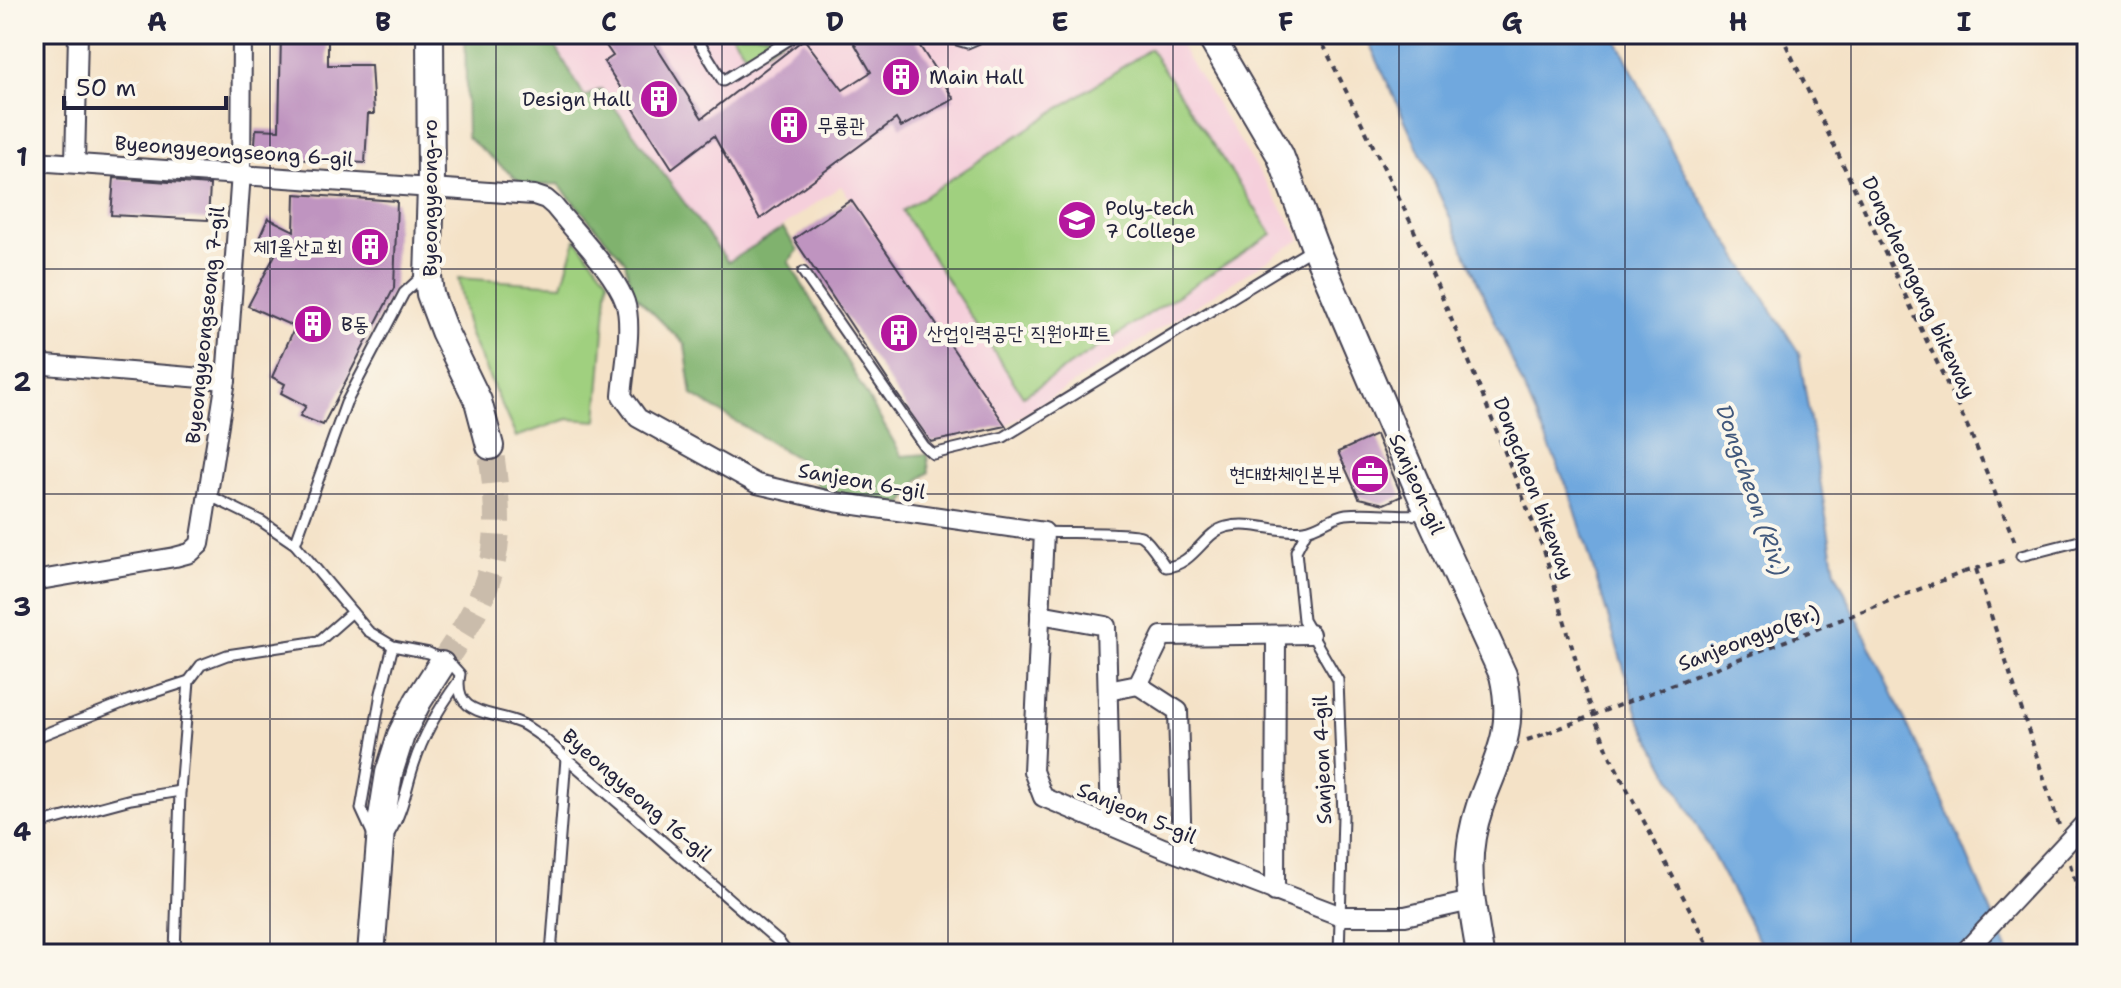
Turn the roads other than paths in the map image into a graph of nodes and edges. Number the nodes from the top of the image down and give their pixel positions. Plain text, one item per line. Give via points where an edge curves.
1 (78, 34) edge
2 (242, 34) edge
3 (430, 34) edge
4 (694, 34) edge
5 (798, 34) edge
6 (945, 34) edge
7 (988, 34) edge
8 (1209, 34) edge
9 (34, 161) edge
10 (75, 163) junction
11 (241, 173) junction
12 (431, 187) junction
13 (1315, 248) junction
14 (803, 272) dead end
15 (428, 277) junction
16 (34, 364) edge
17 (226, 380) junction
18 (490, 446) tunnel mouth
19 (208, 495) junction
20 (1429, 514) junction
21 (1307, 530) junction
22 (1044, 532) junction
23 (2087, 539) edge
24 (295, 544) junction
25 (2021, 556) road end
26 (34, 581) edge
27 (352, 612) junction
28 (1040, 614) junction
29 (1310, 634) junction
30 (1276, 635) junction
31 (393, 646) junction
32 (450, 673) junction
33 (189, 681) junction
34 (1138, 685) junction
35 (1108, 691) junction
36 (34, 741) edge
37 (566, 758) junction
38 (180, 791) junction
39 (2087, 821) edge
40 (34, 825) edge
41 (1111, 826) junction
42 (380, 850) junction
43 (1182, 855) junction
44 (1275, 892) junction
45 (1471, 901) junction
46 (1341, 916) junction
47 (175, 954) edge
48 (371, 954) edge
49 (551, 954) edge
50 (788, 954) edge
51 (1339, 954) edge
52 (1480, 954) edge
53 (1963, 954) edge

1 - 10 street
2 - 11 street, Byeongyeongseong 7-gil
3 - 12 street, Byeongyeong-ro
4 - 5 lane via 723,81
6 - 7 lane via 967,43
8 - 13 street, Sanjeon-gil via 1280,155
9 - 10 street, Byeongyeongseong 6-gil
10 - 11 street, Byeongyeongseong 6-gil
11 - 12 street, Byeongyeongseong 6-gil
11 - 17 street, Byeongyeongseong 7-gil
12 - 15 street, Byeongyeong-ro
12 - 22 street, Sanjeon 6-gil via 534,195 554,206 626,304 622,396 638,418 757,484 835,502
13 - 14 lane via 1004,437 933,454
13 - 20 street, Sanjeon-gil
15 - 18 street, Byeongyeong-ro via 444,331 478,401
15 - 24 lane via 404,293 346,403
16 - 17 street
17 - 19 street, Byeongyeongseong 7-gil
19 - 24 lane
19 - 26 street, Byeongyeongseong 7-gil via 200,544 190,553
20 - 21 lane, Sanjeon 6-gil via 1343,514
20 - 45 street, Sanjeon-gil via 1503,675 1507,695 1507,732 1472,837
21 - 22 lane, Sanjeon 6-gil via 1251,524 1222,527 1178,566 1166,567 1141,536
21 - 29 lane, Sanjeon 4-gil via 1296,551 1303,620
22 - 28 street, Sanjeon 5-gil
23 - 25 lane
24 - 27 lane
27 - 31 lane via 368,631
27 - 33 lane via 319,641 227,655 201,665
28 - 35 street via 1106,626
28 - 41 street, Sanjeon 5-gil via 1033,771 1043,797
29 - 30 street
29 - 46 lane, Sanjeon 4-gil via 1338,680
30 - 34 street via 1162,636
30 - 44 street
31 - 32 lane via 429,653 460,674
31 - 42 lane via 361,809
32 - 37 lane, Byeongyeong 16-gil via 464,703 521,723
32 - 42 street via 418,701 397,748
33 - 36 lane
33 - 38 lane
34 - 35 street
34 - 43 street via 1178,711
35 - 41 street
37 - 49 lane
37 - 50 lane, Byeongyeong 16-gil
38 - 40 lane
38 - 47 lane
39 - 53 street, bridge
41 - 43 street, Sanjeon 5-gil
42 - 48 street
43 - 44 street, Sanjeon 5-gil
44 - 46 street, Sanjeon 5-gil
45 - 46 street, Sanjeon 5-gil via 1405,916
45 - 52 street, Sanjeon-gil
46 - 51 lane, Sanjeon 4-gil

